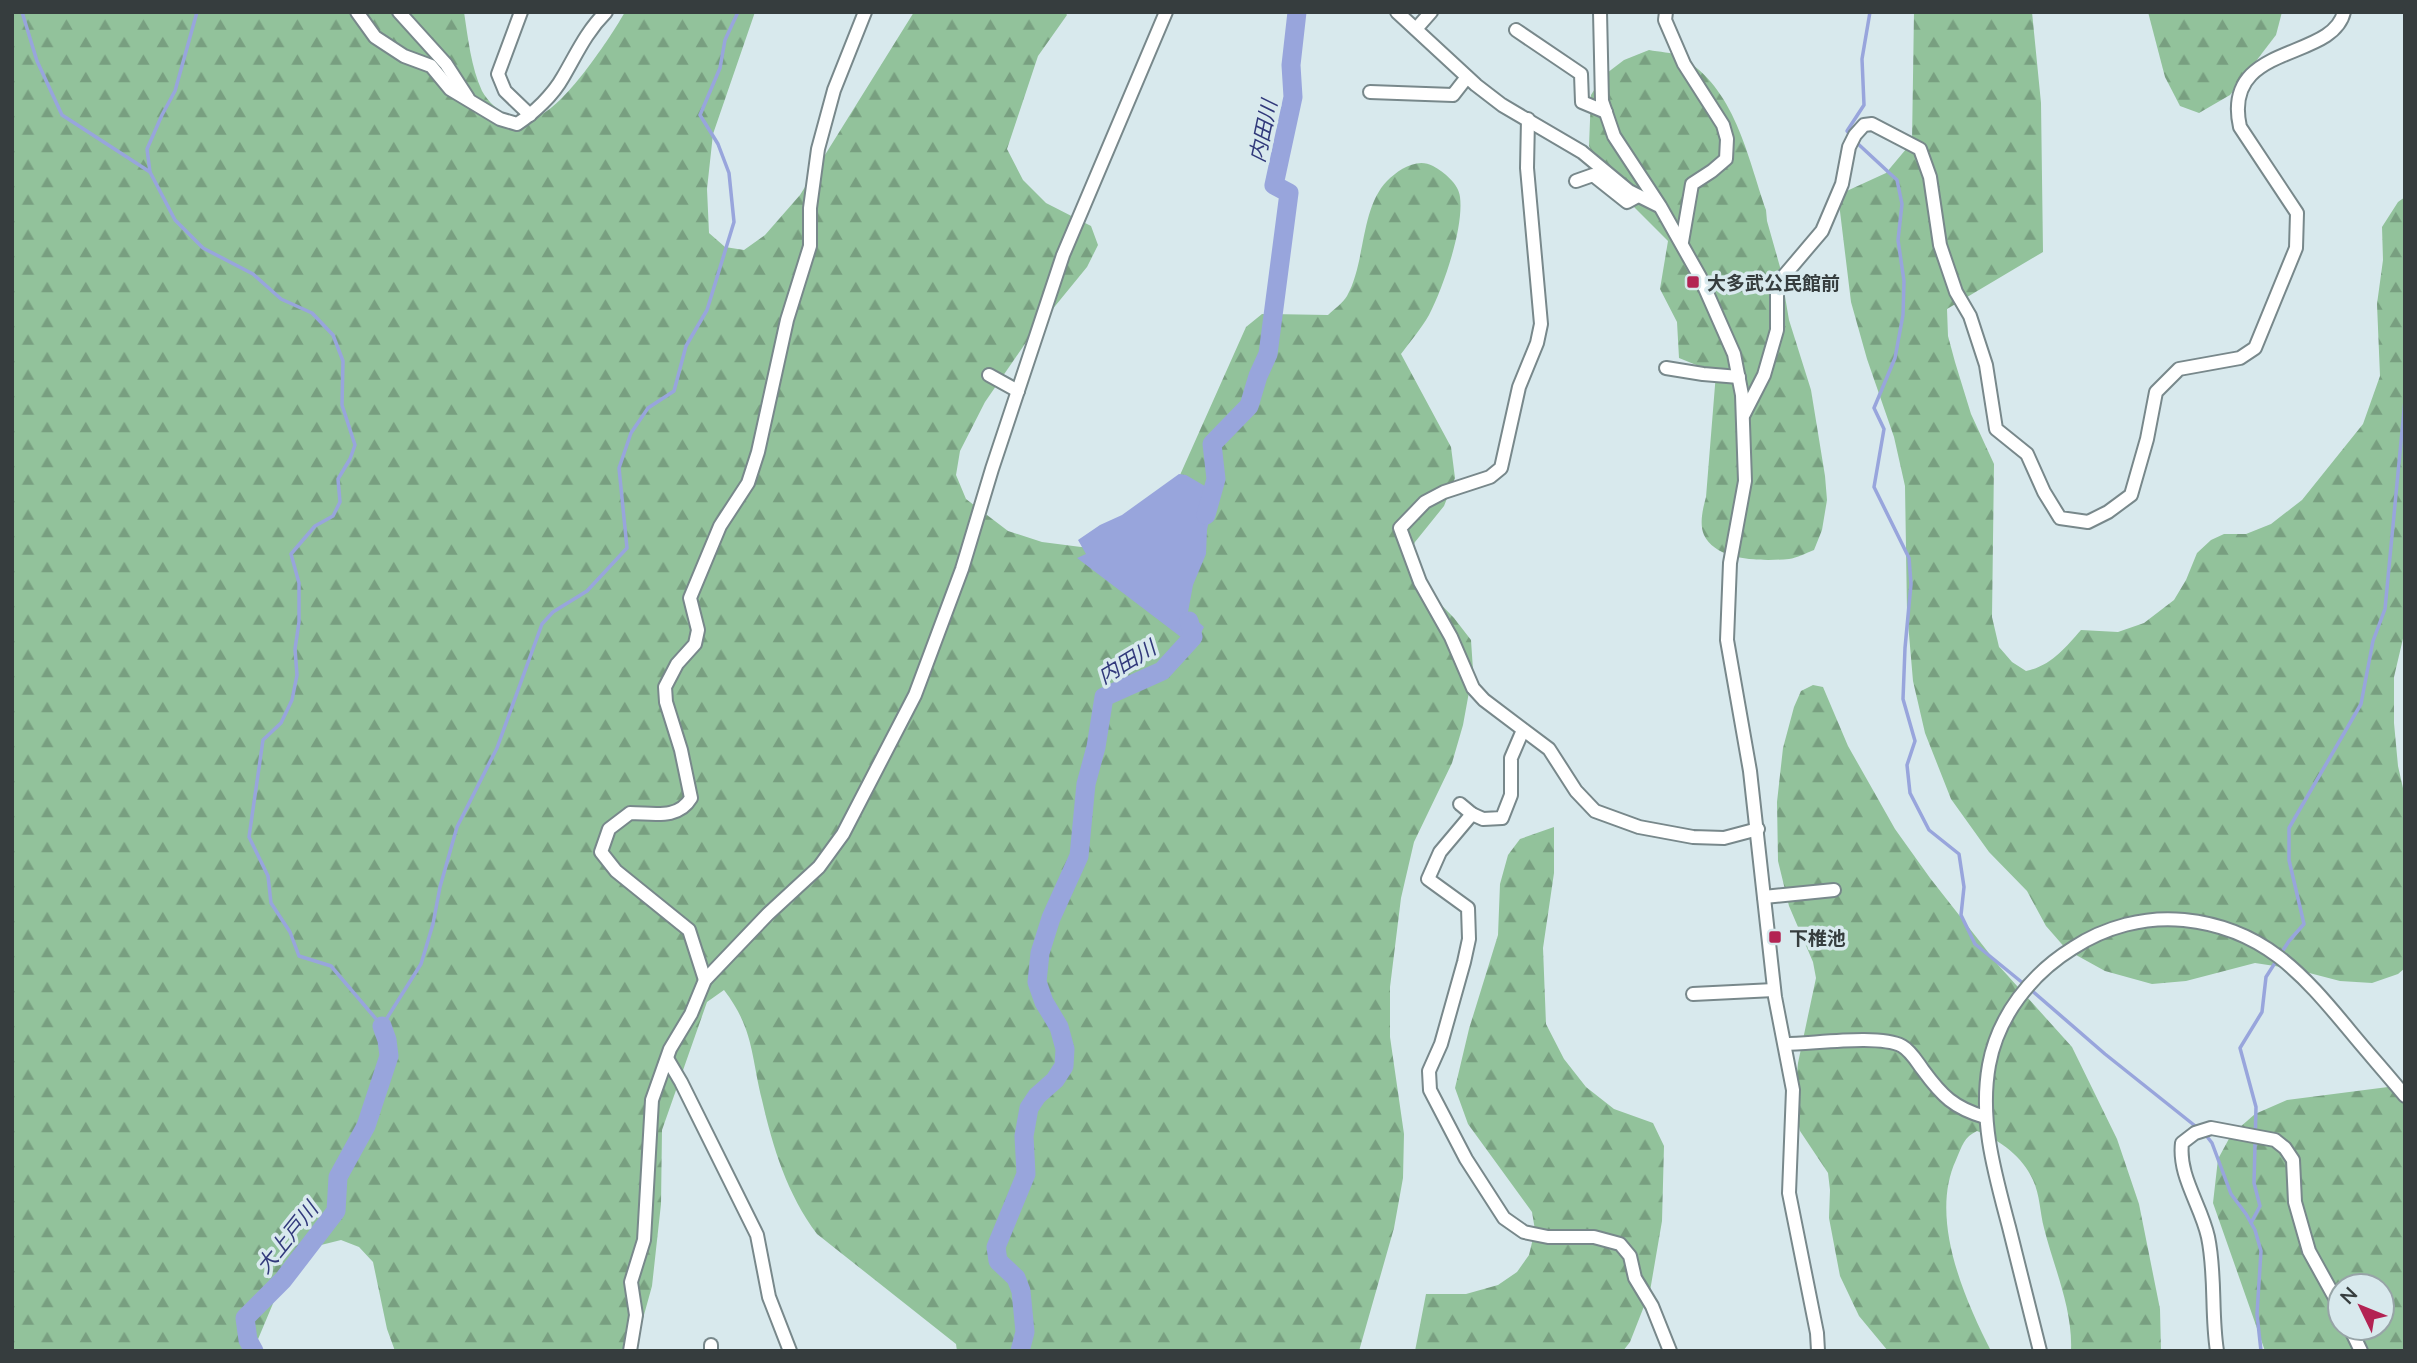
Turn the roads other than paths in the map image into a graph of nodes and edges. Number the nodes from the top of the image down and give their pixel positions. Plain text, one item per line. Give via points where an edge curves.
1 (358, 12) edge
2 (399, 12) edge
3 (521, 12) edge
4 (606, 12) edge
5 (865, 12) edge
6 (1166, 12) edge
7 (1397, 12) edge
8 (1600, 12) edge
9 (1666, 12) edge
10 (2344, 12) edge
11 (1420, 19) edge
12 (1516, 30) dead end
13 (1467, 77) junction
14 (1370, 92) dead end
15 (470, 101) junction
16 (1606, 112) junction
17 (530, 115) junction
18 (1528, 119) junction
19 (1576, 181) dead end
20 (1637, 195) junction
21 (1660, 206) junction
22 (1682, 242) junction
23 (1666, 368) dead end
24 (989, 375) dead end
25 (1738, 377) junction
26 (1018, 391) junction
27 (1744, 414) junction
28 (1523, 730) junction
29 (1460, 804) dead end
30 (1472, 814) junction
31 (1758, 830) junction
32 (1834, 890) dead end
33 (1765, 897) junction
34 (705, 980) junction
35 (1774, 990) junction
36 (1693, 994) dead end
37 (1785, 1044) junction
38 (668, 1060) junction
39 (2404, 1096) edge
40 (1985, 1117) junction
41 (2326, 1282) edge
42 (630, 1351) edge
43 (790, 1351) edge
44 (1670, 1351) edge
45 (1818, 1351) edge
46 (2040, 1351) edge
47 (2217, 1351) edge

1 - 15 street via 375,37 404,56 432,66 450,89
2 - 15 street via 446,64
3 - 17 street via 498,74 505,91
4 - 17 street via 579,44 562,79
5 - 34 street via 834,90 818,149 810,246 787,320 758,452 748,483 720,526 690,598 698,630 695,644 665,687 691,797 685,808 670,814 630,813 609,830 601,852 617,871 689,930
6 - 26 street via 1063,255
7 - 11 street
8 - 16 street
9 - 22 street via 1665,20 1684,64 1727,139 1726,159 1692,184
10 - 27 street via 2327,34 2257,70 2237,96 2240,127 2297,213 2296,248 2255,348 2239,358 2179,369 2156,392 2131,495 2108,512 2088,522 2060,519 2027,454 1996,429 1986,365 1940,245 1930,177 1920,149 1872,124 1864,125 1853,141 1842,184 1822,231 1777,284 1777,330 1764,375
11 - 13 street
12 - 16 street via 1581,74 1582,102
13 - 14 street via 1453,95
13 - 18 street
15 - 17 street via 517,124
16 - 21 street via 1614,136
18 - 20 street via 1582,152
18 - 28 street via 1527,168 1541,324 1519,387 1501,468 1490,477 1425,502 1400,528 1420,582 1474,688
19 - 20 street via 1593,175 1627,202
20 - 21 street
21 - 22 street
22 - 25 street via 1730,344
23 - 25 street
24 - 26 street
25 - 27 street
26 - 34 street via 946,614 915,695 874,776 819,867
27 - 31 street via 1745,481 1730,563 1727,640
28 - 30 street via 1511,758 1511,795 1502,818 1483,819
28 - 31 street via 1549,749 1595,811 1639,827 1693,837 1724,838
29 - 30 street
30 - 44 street via 1440,852 1428,879 1468,908 1469,939 1454,1003 1429,1071 1430,1090 1504,1218 1524,1232 1594,1237 1620,1244 1630,1256 1635,1278
31 - 33 street
32 - 33 street
33 - 35 street
34 - 38 street
35 - 36 street
35 - 37 street
37 - 40 street via 1885,1040 1909,1051 1940,1092 1963,1110
37 - 45 street via 1793,1090 1789,1193
38 - 42 street via 652,1100 644,1240 631,1282 636,1315
38 - 43 street via 757,1235 769,1297
39 - 40 street via 2315,988 2269,948 2237,931 2205,922 2158,919 2089,937 2029,984 1996,1040
40 - 46 street via 1993,1168
41 - 47 street via 2309,1251 2295,1202 2293,1160 2285,1148 2275,1140 2256,1136 2209,1129 2195,1133 2182,1143 2181,1155 2208,1236

